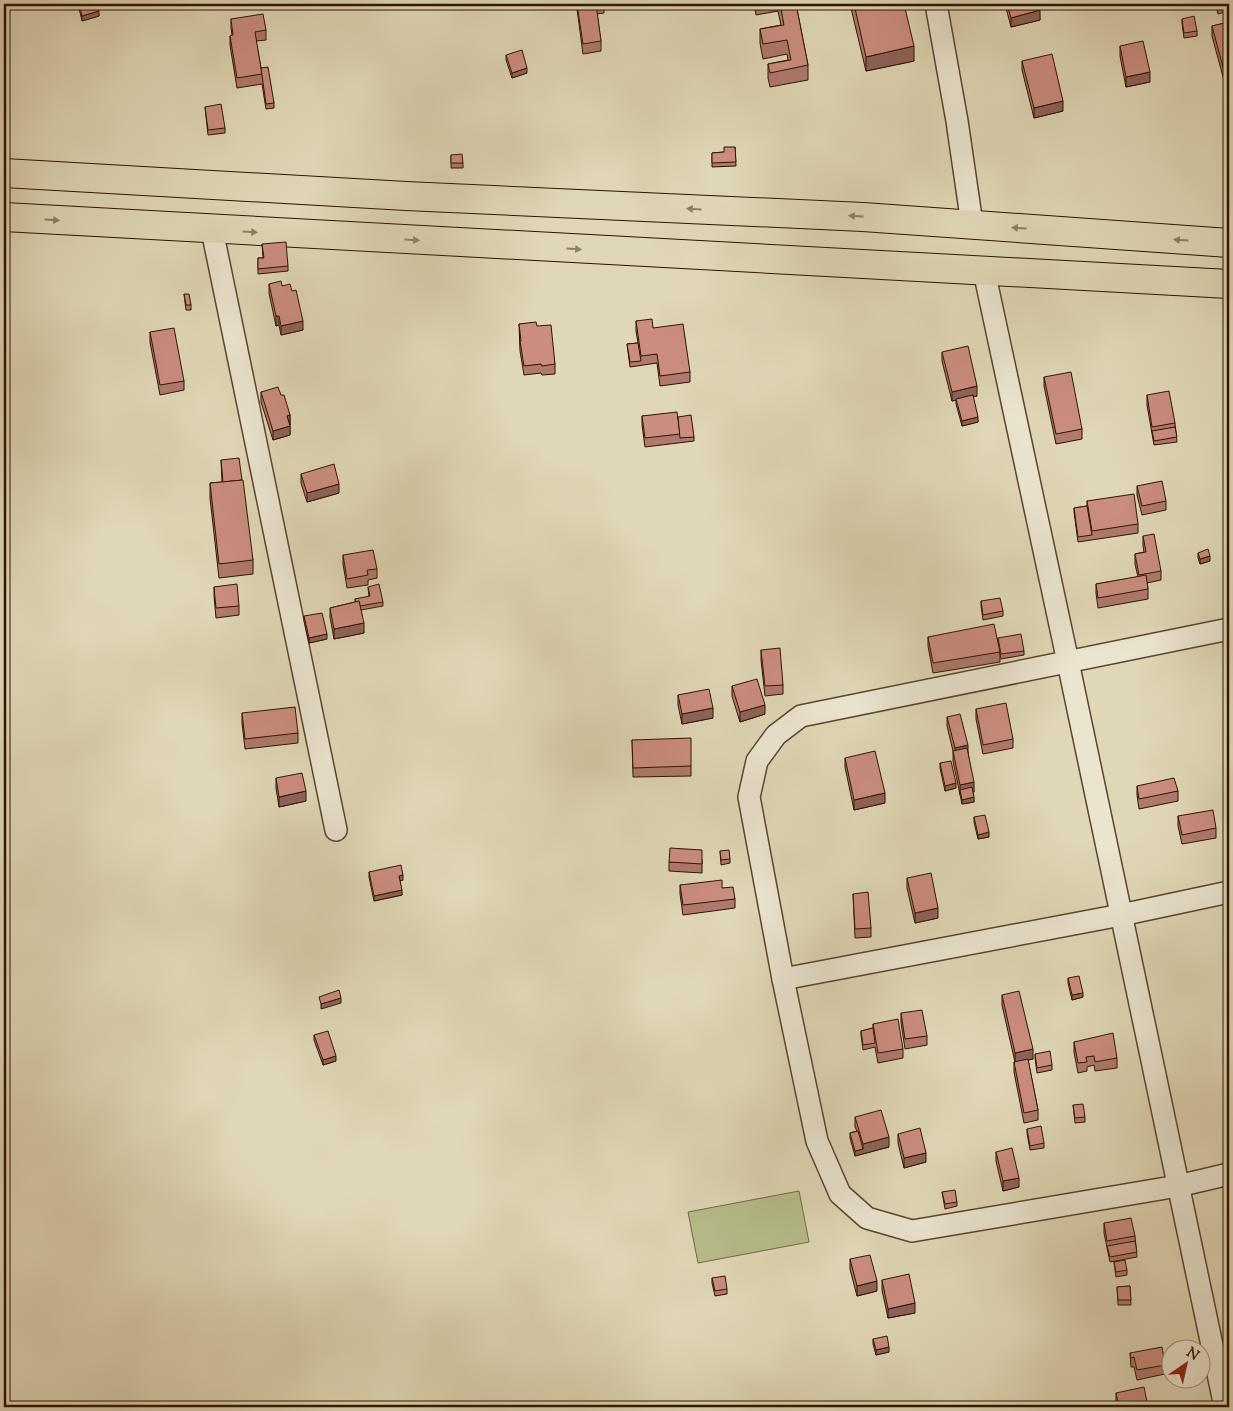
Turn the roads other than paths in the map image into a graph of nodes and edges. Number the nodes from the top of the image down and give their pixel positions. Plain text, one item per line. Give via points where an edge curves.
1 (936, 4) edge
2 (4, 173) edge
3 (4, 217) edge
4 (972, 224) junction
5 (212, 230) junction
6 (1229, 243) edge
7 (984, 271) junction
8 (1229, 284) edge
9 (1229, 629) edge
10 (1068, 662) junction
11 (336, 830) dead end
12 (1229, 892) edge
13 (1121, 914) junction
14 (783, 979) junction
15 (1229, 1174) edge
16 (1178, 1186) junction
17 (1225, 1407) edge

1 - 4 street
4 -> 2 highway
3 -> 5 highway
6 -> 4 highway
5 -> 7 highway
5 - 11 street
7 - 8 highway
7 - 10 street
9 - 10 street
10 - 13 street
10 - 14 street via 800,716 776,735 757,761 750,797
12 - 13 street
13 - 14 street
13 - 16 street
14 - 16 street via 817,1141 840,1194 867,1218 912,1231
15 - 16 street
16 - 17 street

